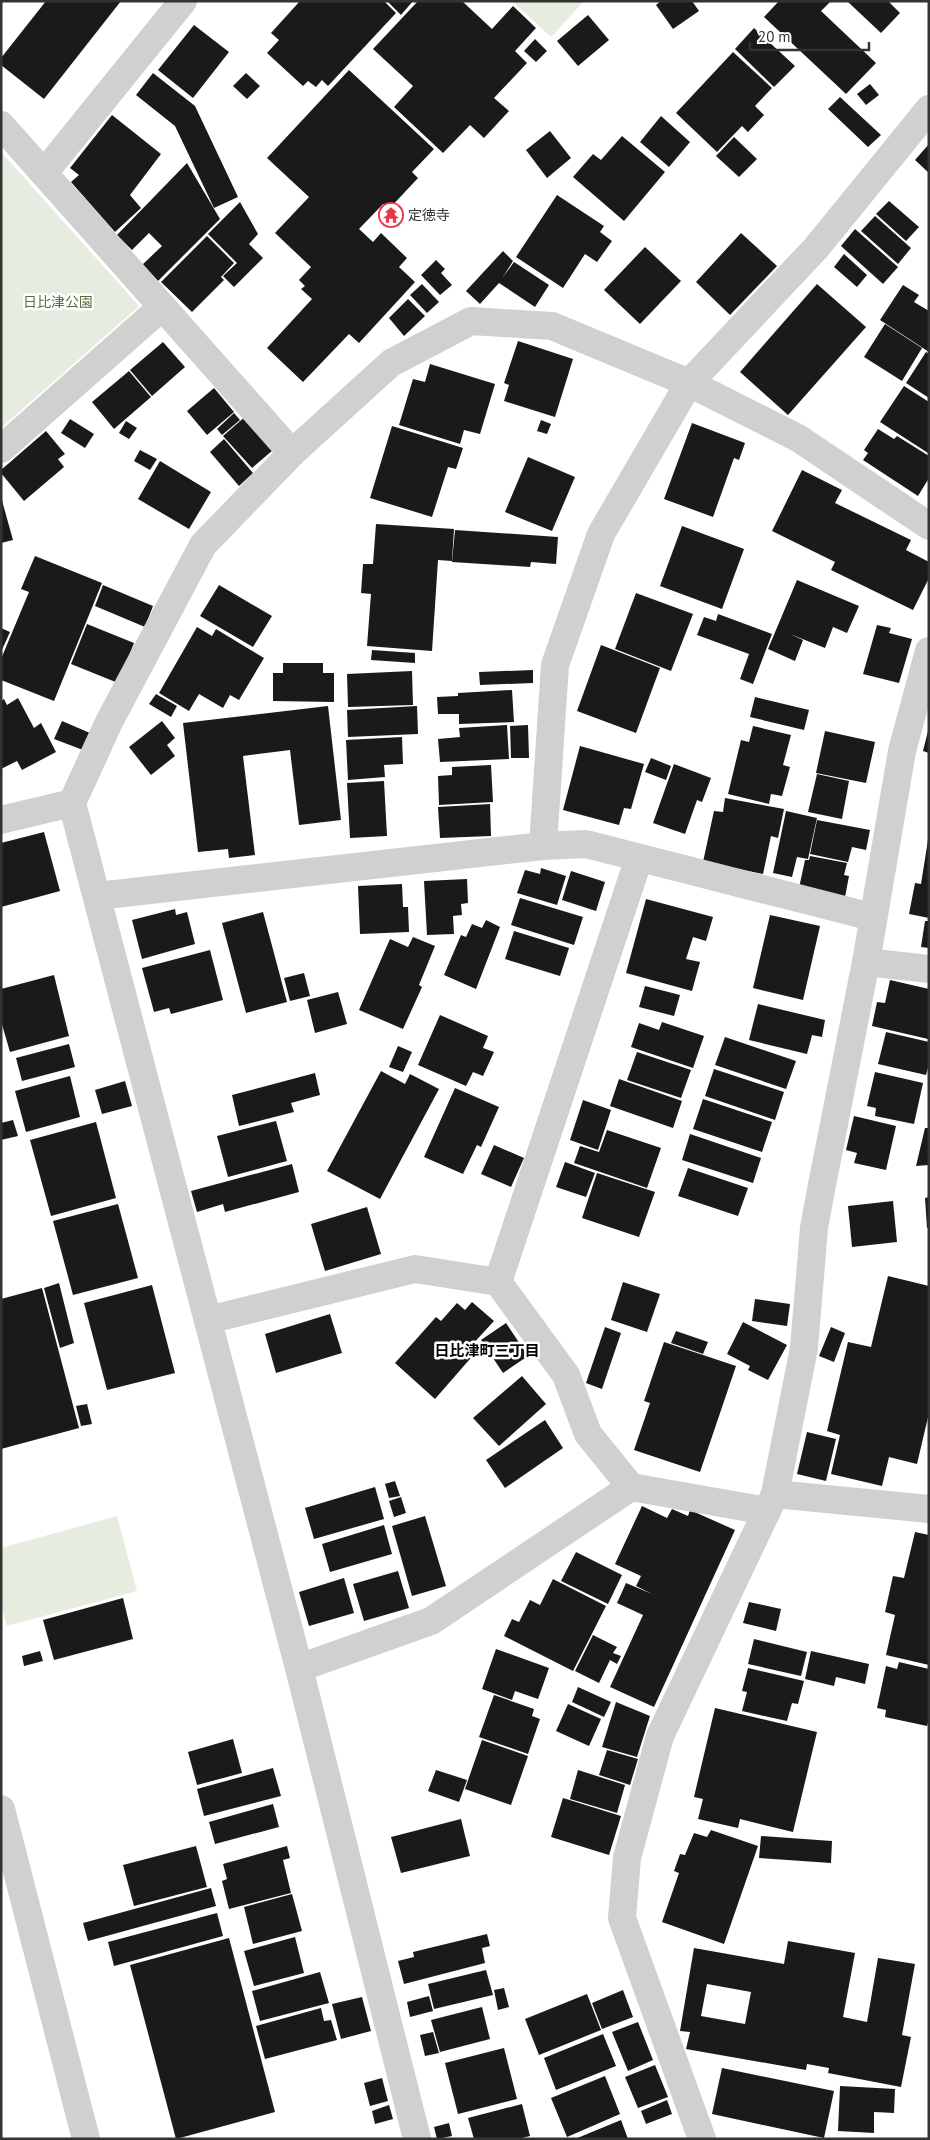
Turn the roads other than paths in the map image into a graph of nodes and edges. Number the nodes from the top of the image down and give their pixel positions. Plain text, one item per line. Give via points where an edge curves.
1 (183, 1) edge
2 (929, 109) edge
3 (1, 125) edge
4 (44, 173) junction
5 (162, 307) junction
6 (689, 383) junction
7 (1, 449) edge
8 (292, 453) junction
9 (929, 526) edge
10 (929, 651) edge
11 (72, 803) junction
12 (1, 820) edge
13 (543, 846) junction
14 (639, 858) junction
15 (96, 896) junction
16 (872, 917) junction
17 (866, 962) junction
18 (929, 969) edge
19 (498, 1282) junction
20 (208, 1320) junction
21 (631, 1487) junction
22 (771, 1502) junction
23 (929, 1509) edge
24 (299, 1668) junction
25 (1, 1809) edge
26 (86, 2139) edge
27 (417, 2139) edge
28 (702, 2139) edge

1 - 4 street
2 - 6 street via 816,248
3 - 4 street
4 - 5 street
5 - 7 street
5 - 8 street
6 - 8 street via 552,326 471,321 391,363
6 - 9 street via 798,438
6 - 13 street via 601,534 554,665
8 - 11 street via 202,545 109,722
10 - 16 street via 902,751
11 - 12 street
11 - 15 street
13 - 14 street via 586,844
13 - 15 street
14 - 16 street
14 - 19 street
15 - 20 street
16 - 17 street
17 - 18 street
17 - 22 street via 814,1228 804,1348
19 - 20 street via 415,1269
19 - 21 street via 566,1375 588,1434
20 - 24 street
21 - 22 street
21 - 24 street via 431,1621
22 - 23 street
22 - 28 street via 660,1736 627,1858 622,1918
24 - 27 street
25 - 26 street

